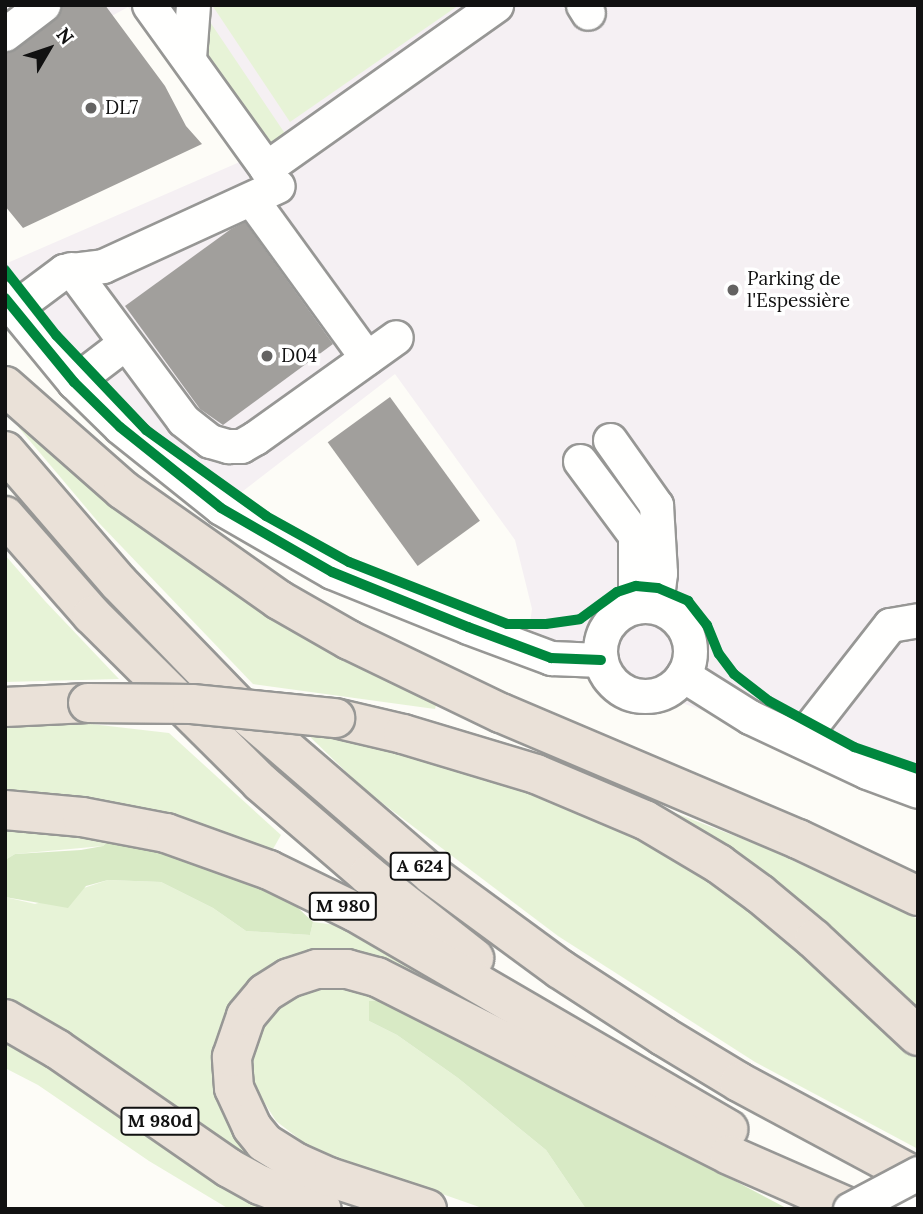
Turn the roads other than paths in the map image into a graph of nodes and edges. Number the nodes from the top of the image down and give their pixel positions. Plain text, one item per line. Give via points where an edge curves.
1 (43, 5) edge
2 (149, 5) edge
3 (193, 5) edge
4 (496, 5) edge
5 (5, 34) edge
6 (189, 58) junction
7 (71, 269) junction
8 (9, 303) edge
9 (396, 337) dead end
10 (125, 342) junction
11 (367, 358) junction
12 (74, 382) junction
13 (5, 386) edge
14 (610, 440) dead end
15 (5, 451) edge
16 (580, 461) dead end
17 (5, 516) edge
18 (646, 607) junction
19 (918, 620) edge
20 (601, 660) junction
21 (683, 676) junction
22 (5, 707) edge
23 (335, 718) junction
24 (800, 740) junction
25 (918, 791) edge
26 (5, 810) edge
27 (741, 814) junction
28 (918, 896) edge
29 (5, 1019) edge
30 (918, 1036) edge
31 (650, 1083) junction
32 (918, 1175) edge
33 (918, 1198) edge
34 (322, 1209) edge
35 (427, 1209) edge
36 (851, 1209) edge
37 (878, 1209) edge
38 (897, 1209) edge

1 - 5 street
2 - 6 street
3 - 6 street
4 - 6 street via 266,168
7 - 8 street
7 - 10 street
7 - 11 street via 103,266 265,192
8 - 12 street
9 - 11 street
10 - 11 street via 192,429 211,441 234,447 255,438
10 - 12 street
12 - 20 street via 120,427 221,508 332,572 551,658
13 - 27 highway via 123,490 279,600 348,640 501,713
14 - 18 street via 656,505 660,573
15 - 32 highway, A 624 via 119,583 248,716 422,867 549,961 663,1036 740,1083
16 - 18 street via 635,535
17 - 31 highway, A 624 via 92,615 260,782 423,919
18 - 20 street via 622,612 604,633
18 - 21 street via 680,622 687,634 690,648
19 - 24 street via 890,625
20 - 21 street via 617,686 630,693 660,694
21 - 24 street via 750,717
22 - 23 highway, bridge via 192,704
23 - 27 highway via 505,748
23 - 30 highway via 536,774 645,820 760,894
24 - 25 street
26 - 31 highway, M 980 via 152,830 258,866 355,912
27 - 28 highway
29 - 34 highway, M 980d via 68,1056 229,1168
31 - 37 highway, A 624 via 753,1144
32 - 36 street, bridge
33 - 38 street
35 - 36 highway via 297,1163 264,1142 252,1127 234,1088 232,1057 246,1016 265,993 289,978 317,970 347,969 377,977 729,1155

